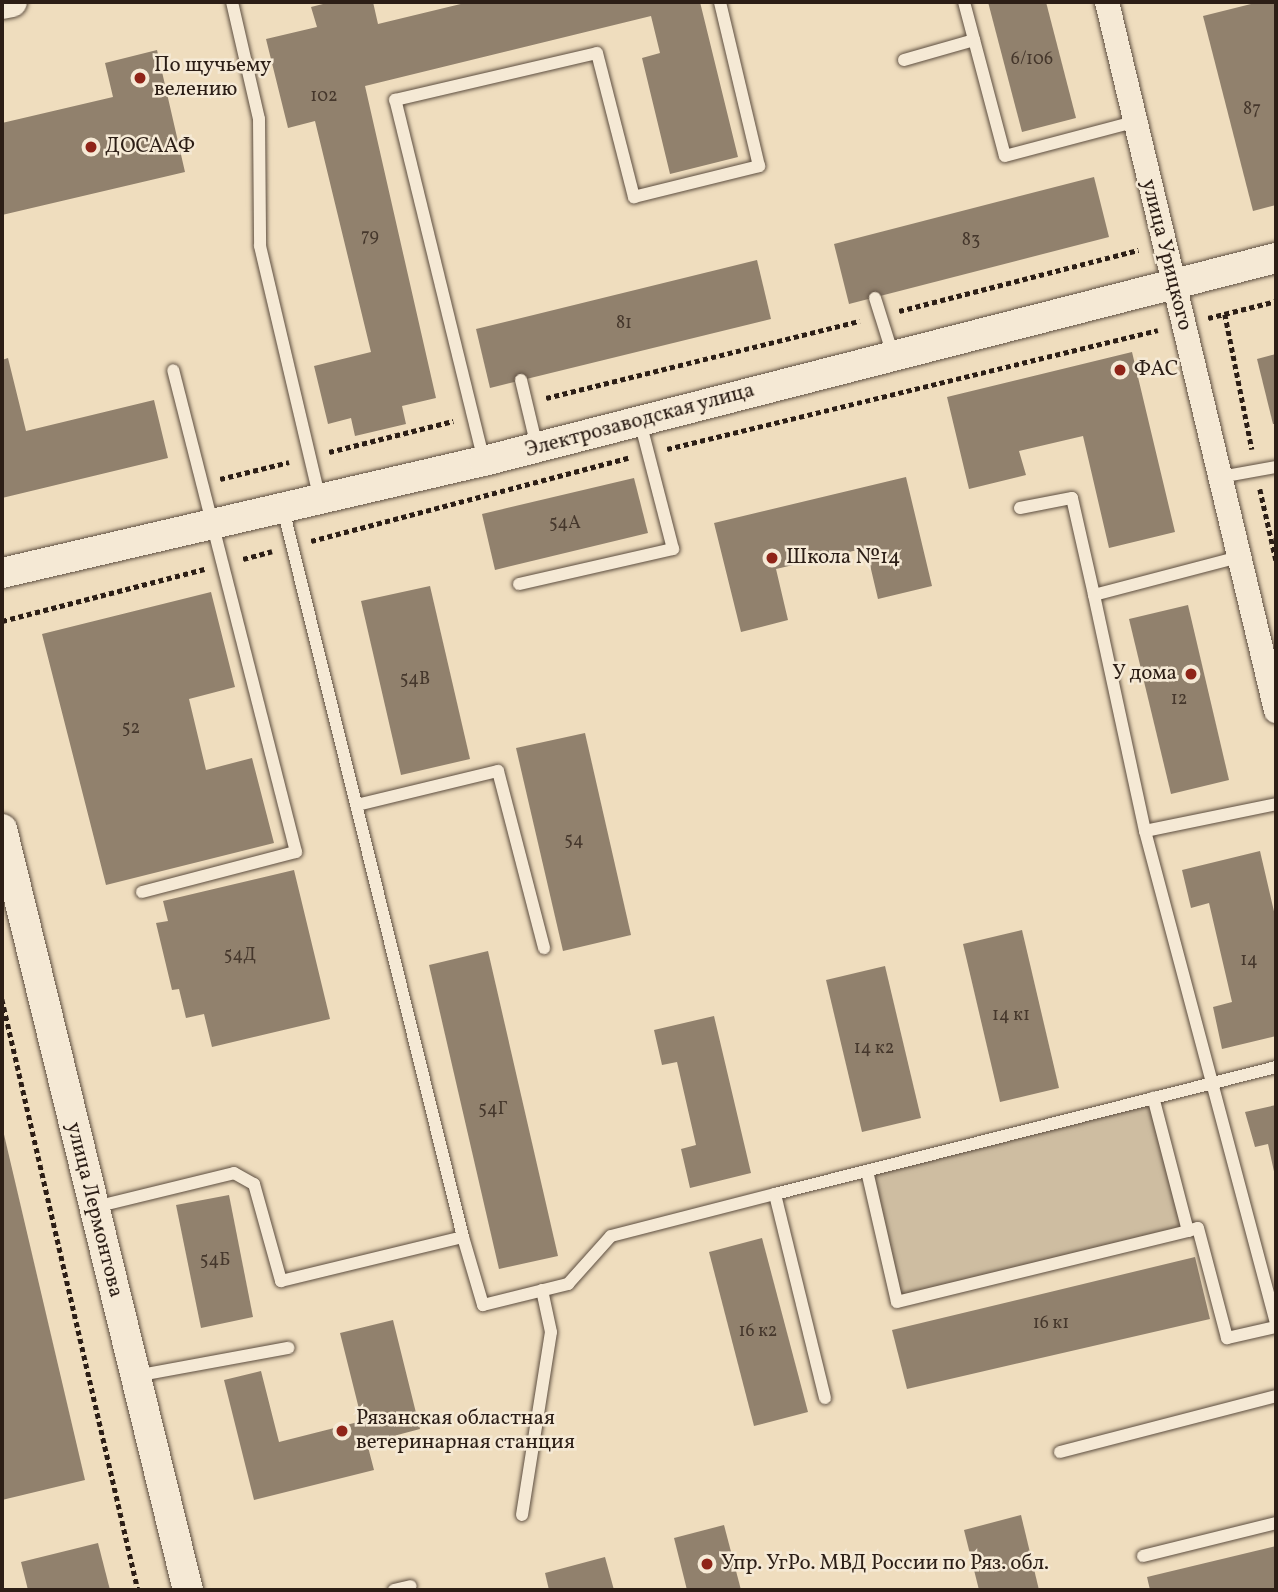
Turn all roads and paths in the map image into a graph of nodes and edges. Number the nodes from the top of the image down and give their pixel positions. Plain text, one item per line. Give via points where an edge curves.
1 (12, 2) edge
2 (232, 2) edge
3 (720, 2) edge
4 (964, 2) edge
5 (1107, 2) edge
6 (2, 4) edge
7 (974, 40) junction
8 (904, 60) dead end
9 (1134, 122) junction
10 (1163, 243) junction
11 (1276, 258) edge
12 (1173, 283) junction
13 (875, 298) dead end
14 (1276, 301) edge
15 (1225, 314) junction
16 (881, 316) junction
17 (1183, 324) junction
18 (892, 355) junction
19 (173, 370) dead end
20 (521, 380) dead end
21 (640, 421) junction
22 (537, 447) junction
23 (648, 453) junction
24 (484, 461) junction
25 (1276, 467) edge
26 (1256, 470) junction
27 (1220, 477) junction
28 (320, 500) junction
29 (1020, 508) dead end
30 (284, 509) junction
31 (213, 525) junction
32 (292, 545) junction
33 (1239, 557) junction
34 (1276, 560) edge
35 (223, 564) junction
36 (2, 573) edge
37 (519, 584) dead end
38 (1094, 595) junction
39 (2, 621) edge
40 (1276, 711) edge
41 (1276, 804) edge
42 (357, 805) junction
43 (2, 829) edge
44 (1145, 831) junction
45 (142, 892) dead end
46 (544, 948) dead end
47 (2, 999) edge
48 (1276, 1067) edge
49 (1210, 1082) junction
50 (1153, 1097) junction
51 (867, 1171) junction
52 (775, 1194) junction
53 (93, 1208) junction
54 (1188, 1231) junction
55 (463, 1237) junction
56 (542, 1290) junction
57 (1276, 1325) edge
58 (288, 1348) dead end
59 (135, 1376) junction
60 (1276, 1396) edge
61 (825, 1398) dead end
62 (1060, 1452) dead end
63 (522, 1515) dead end
64 (1276, 1523) edge
65 (1143, 1556) dead end
66 (411, 1586) dead end
67 (138, 1590) edge
68 (188, 1590) edge
69 (394, 1590) edge

1 - 6 street
2 - 28 lane via 258,120 260,246
3 - 24 lane via 758,166 634,197 597,53 395,100
4 - 7 lane
5 - 9 street, улица Урицкого
7 - 8 lane
7 - 9 lane via 1005,156
9 - 10 street, улица Урицкого
10 - 12 street, улица Урицкого
10 - 16 path
11 - 12 street, Электрозаводская улица
12 - 17 street, улица Урицкого
12 - 18 street, Электрозаводская улица
13 - 16 lane
14 - 15 path
15 - 17 path
15 - 26 path
16 - 18 lane
17 - 23 path
17 - 27 street, улица Урицкого
18 - 21 street, Электрозаводская улица
19 - 31 lane
20 - 22 lane
21 - 22 street, Электрозаводская улица
21 - 23 lane
22 - 24 street, Электрозаводская улица
23 - 32 path
23 - 37 lane via 673,549
24 - 28 street, Электрозаводская улица
25 - 26 lane
26 - 27 lane
26 - 34 path
27 - 33 street, улица Урицкого
28 - 30 street, Электрозаводская улица
29 - 38 lane via 1072,498
30 - 31 street, Электрозаводская улица
30 - 32 lane
31 - 35 lane
31 - 36 street, Электрозаводская улица
32 - 35 path
32 - 42 lane
33 - 38 lane
33 - 40 street, улица Урицкого
35 - 39 path
35 - 45 lane via 296,852
38 - 44 lane
41 - 44 lane
42 - 46 lane via 498,771
42 - 55 lane
43 - 53 street, улица Лермонтова
44 - 49 lane
47 - 67 path
48 - 49 lane
49 - 50 lane
49 - 57 lane
50 - 51 lane
50 - 54 lane
51 - 52 lane
51 - 54 lane via 897,1302
52 - 56 lane via 611,1236 568,1284
52 - 61 lane
53 - 55 lane via 234,1173 254,1184 281,1281
53 - 59 street, улица Лермонтова
54 - 57 lane via 1198,1228 1227,1338
55 - 56 lane via 483,1306
56 - 63 lane via 551,1332
58 - 59 lane
59 - 68 street, улица Лермонтова
60 - 62 lane
64 - 65 lane
66 - 69 lane

